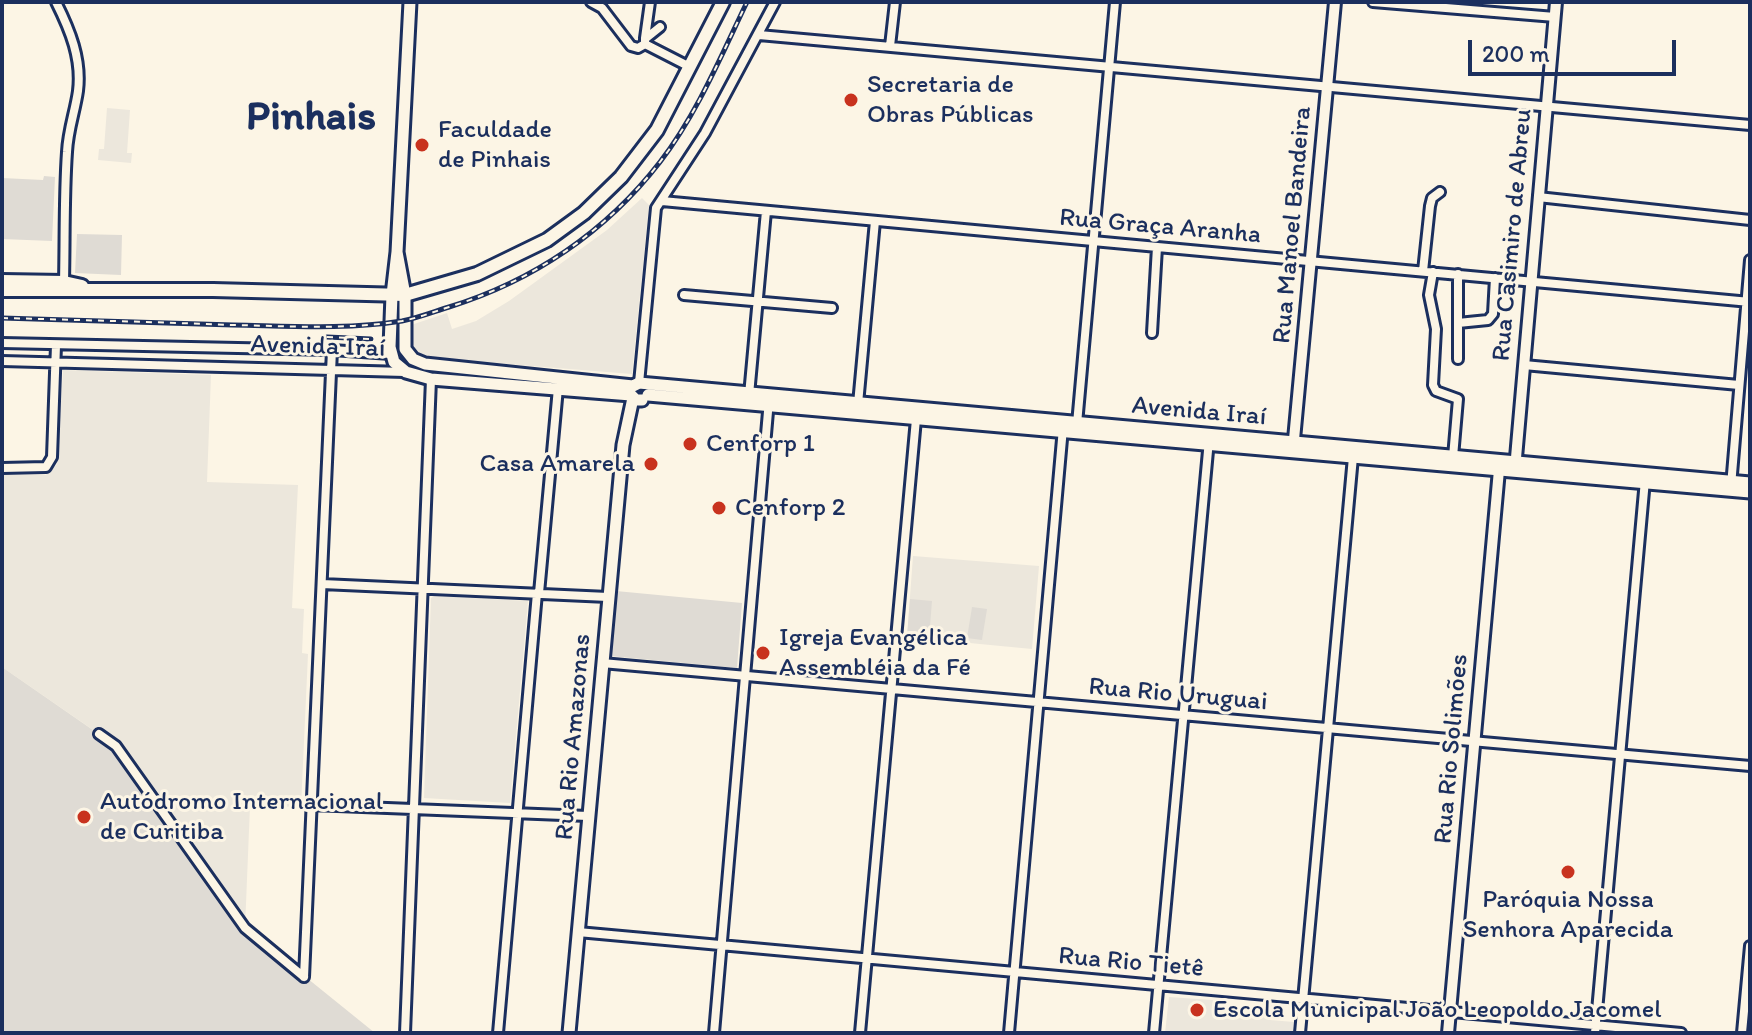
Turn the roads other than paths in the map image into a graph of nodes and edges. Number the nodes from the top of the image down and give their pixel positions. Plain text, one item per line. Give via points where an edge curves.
1 (56, 2) edge
2 (410, 2) edge
3 (591, 2) edge
4 (650, 2) edge
5 (723, 2) edge
6 (775, 2) edge
7 (895, 2) edge
8 (1115, 2) edge
9 (1335, 2) edge
10 (1373, 2) edge
11 (1556, 2) edge
12 (1555, 17) junction
13 (660, 27) dead end
14 (759, 35) junction
15 (645, 42) junction
16 (890, 46) junction
17 (690, 67) junction
18 (1110, 67) junction
19 (1328, 85) junction
20 (1547, 105) junction
21 (1750, 125) edge
22 (1440, 192) dead end
23 (1538, 197) junction
24 (662, 201) junction
25 (766, 211) junction
26 (1750, 220) edge
27 (875, 221) junction
28 (1094, 241) junction
29 (1157, 247) junction
30 (1750, 260) edge
31 (1311, 261) junction
32 (1428, 272) junction
33 (1458, 274) junction
34 (1495, 278) junction
35 (2, 281) edge
36 (64, 282) junction
37 (1531, 282) junction
38 (97, 289) junction
39 (2, 290) edge
40 (398, 295) junction
41 (684, 295) dead end
42 (758, 301) junction
43 (1748, 302) edge
44 (832, 308) dead end
45 (1458, 323) junction
46 (1152, 333) dead end
47 (2, 343) edge
48 (56, 345) junction
49 (332, 350) junction
50 (391, 354) junction
51 (1458, 359) dead end
52 (2, 361) edge
53 (55, 363) junction
54 (1524, 365) junction
55 (331, 369) junction
56 (406, 372) junction
57 (431, 379) junction
58 (1739, 385) junction
59 (558, 388) junction
60 (639, 392) junction
61 (611, 393) junction
62 (749, 395) junction
63 (769, 401) junction
64 (858, 404) junction
65 (934, 416) junction
66 (916, 419) junction
67 (1077, 424) junction
68 (1063, 427) junction
69 (1188, 438) junction
70 (1209, 440) junction
71 (623, 445) junction
72 (1294, 447) junction
73 (1317, 449) junction
74 (1353, 457) junction
75 (1453, 457) junction
76 (1515, 467) junction
77 (2, 468) edge
78 (1499, 470) junction
79 (1645, 478) junction
80 (1750, 483) edge
81 (1731, 486) junction
82 (1750, 492) edge
83 (322, 584) junction
84 (423, 588) junction
85 (538, 593) junction
86 (608, 597) junction
87 (602, 663) junction
88 (745, 675) junction
89 (891, 689) junction
90 (1038, 702) junction
91 (1182, 715) junction
92 (1328, 729) junction
93 (99, 734) dead end
94 (1474, 742) junction
95 (1620, 754) junction
96 (1750, 766) edge
97 (312, 805) junction
98 (415, 808) junction
99 (517, 812) junction
100 (588, 816) junction
101 (578, 932) junction
102 (1750, 946) edge
103 (721, 947) junction
104 (867, 960) junction
105 (1014, 974) junction
106 (1158, 986) junction
107 (1303, 998) junction
108 (1450, 1012) junction
109 (1596, 1029) edge
110 (405, 1033) edge
111 (498, 1033) edge
112 (569, 1033) edge
113 (714, 1033) edge
114 (860, 1033) edge
115 (1009, 1033) edge
116 (1154, 1033) edge
117 (1300, 1033) edge
118 (1448, 1033) edge
119 (1681, 1033) edge
120 (1742, 1033) edge

1 - 36 street via 77,55 78,75 68,129
2 - 40 main road
3 - 15 street via 602,8 631,46
4 - 15 street
5 - 17 main road
6 - 14 street
7 - 16 street
8 - 18 street
9 - 19 street, Rua Manoel Bandeira
10 - 12 street
11 - 12 street, Rua Casimiro de Abreu
12 - 20 street, Rua Casimiro de Abreu
13 - 15 street
14 - 16 street
14 - 24 street
15 - 17 street
16 - 18 street
17 - 40 main road via 636,160 584,213 547,240 494,267 454,283
18 - 19 street
18 - 28 street
19 - 20 street
19 - 31 street, Rua Manoel Bandeira
20 - 21 street
20 - 23 street, Rua Casimiro de Abreu
22 - 32 street via 1430,206
23 - 26 street
23 - 37 street, Rua Casimiro de Abreu
24 - 25 street, Rua Graça Aranha
24 - 60 street via 656,208
25 - 27 street, Rua Graça Aranha
25 - 42 street
27 - 28 street, Rua Graça Aranha
27 - 64 street
28 - 29 street, Rua Graça Aranha
28 - 67 street
29 - 31 street, Rua Graça Aranha
29 - 46 street
30 - 43 street
31 - 32 street, Rua Graça Aranha
31 - 72 street, Rua Manoel Bandeira
32 - 33 street, Rua Graça Aranha
32 - 75 street via 1436,329 1433,385 1458,399
33 - 34 street, Rua Graça Aranha
33 - 45 street
34 - 37 street, Rua Graça Aranha
34 - 45 street via 1493,314 1488,320
35 - 36 main road
36 - 38 main road
37 - 43 street, Rua Graça Aranha
37 - 54 street, Rua Casimiro de Abreu
38 - 39 main road
38 - 40 main road
40 - 50 main road
40 - 60 main road, Avenida Iraí via 405,349 425,364
41 - 42 street
42 - 44 street
42 - 62 street
43 - 58 street
45 - 51 street
47 - 48 street, Avenida Iraí
48 - 49 street, Avenida Iraí
48 - 53 street
49 - 50 street, Avenida Iraí
49 - 55 street
50 - 56 main road
52 - 53 street, Avenida Iraí
53 - 55 street, Avenida Iraí
53 - 77 street via 52,457 46,467
54 - 58 street
54 - 76 street, Rua Casimiro de Abreu
55 - 56 street, Avenida Iraí
55 - 83 street
56 - 57 main road, Avenida Iraí
57 - 59 main road, Avenida Iraí
57 - 84 street
58 - 81 street
59 - 61 main road, Avenida Iraí
59 - 85 street
60 - 61 main road, Avenida Iraí
60 - 62 main road, Avenida Iraí
60 - 63 main road, Avenida Iraí
60 - 71 main road, Rua Rio Amazonas
61 - 71 main road via 624,410
62 - 63 main road, Avenida Iraí
63 - 64 main road, Avenida Iraí
63 - 66 main road, Avenida Iraí
63 - 88 street
64 - 65 main road, Avenida Iraí
65 - 66 main road, Avenida Iraí
65 - 68 main road, Avenida Iraí
66 - 89 street
67 - 68 main road, Avenida Iraí
67 - 69 main road, Avenida Iraí
68 - 69 main road, Avenida Iraí
68 - 90 street
69 - 70 main road, Avenida Iraí
70 - 72 main road, Avenida Iraí
70 - 91 street
71 - 86 main road, Rua Rio Amazonas
72 - 73 main road, Avenida Iraí
73 - 74 main road, Avenida Iraí
73 - 75 main road, Avenida Iraí
74 - 78 main road, Avenida Iraí
74 - 92 street
75 - 76 main road, Avenida Iraí
76 - 78 main road, Avenida Iraí
76 - 79 main road, Avenida Iraí
78 - 94 street, Rua Rio Solimões
79 - 81 main road, Avenida Iraí
79 - 95 street
80 - 81 main road, Avenida Iraí
81 - 82 main road, Avenida Iraí
83 - 84 street
83 - 97 street
84 - 85 street
84 - 98 street
85 - 86 street
85 - 99 street
86 - 87 main road, Rua Rio Amazonas
87 - 88 street, Rua Rio Uruguai
87 - 100 main road, Rua Rio Amazonas
88 - 89 street, Rua Rio Uruguai
88 - 103 street
89 - 90 street, Rua Rio Uruguai
89 - 104 street
90 - 91 street, Rua Rio Uruguai
90 - 105 street
91 - 92 street, Rua Rio Uruguai
91 - 106 street
92 - 94 street, Rua Rio Uruguai
92 - 107 street
93 - 97 street via 116,746 245,928 304,977
94 - 95 street, Rua Rio Uruguai
94 - 108 street, Rua Rio Solimões
95 - 96 street, Rua Rio Uruguai
95 - 109 street
97 - 98 street
98 - 99 street
98 - 110 street
99 - 100 street
99 - 111 street
100 - 101 main road, Rua Rio Amazonas
101 - 103 street, Rua Rio Tietê
101 - 112 main road, Rua Rio Amazonas
102 - 120 street
103 - 104 street, Rua Rio Tietê
103 - 113 street
104 - 105 street, Rua Rio Tietê
104 - 114 street
105 - 106 street, Rua Rio Tietê
105 - 115 street
106 - 107 street, Rua Rio Tietê
106 - 116 street
107 - 108 street, Rua Rio Tietê
107 - 117 street
108 - 109 street, Rua Rio Tietê
108 - 118 street, Rua Rio Solimões
109 - 119 street, Rua Rio Tietê

